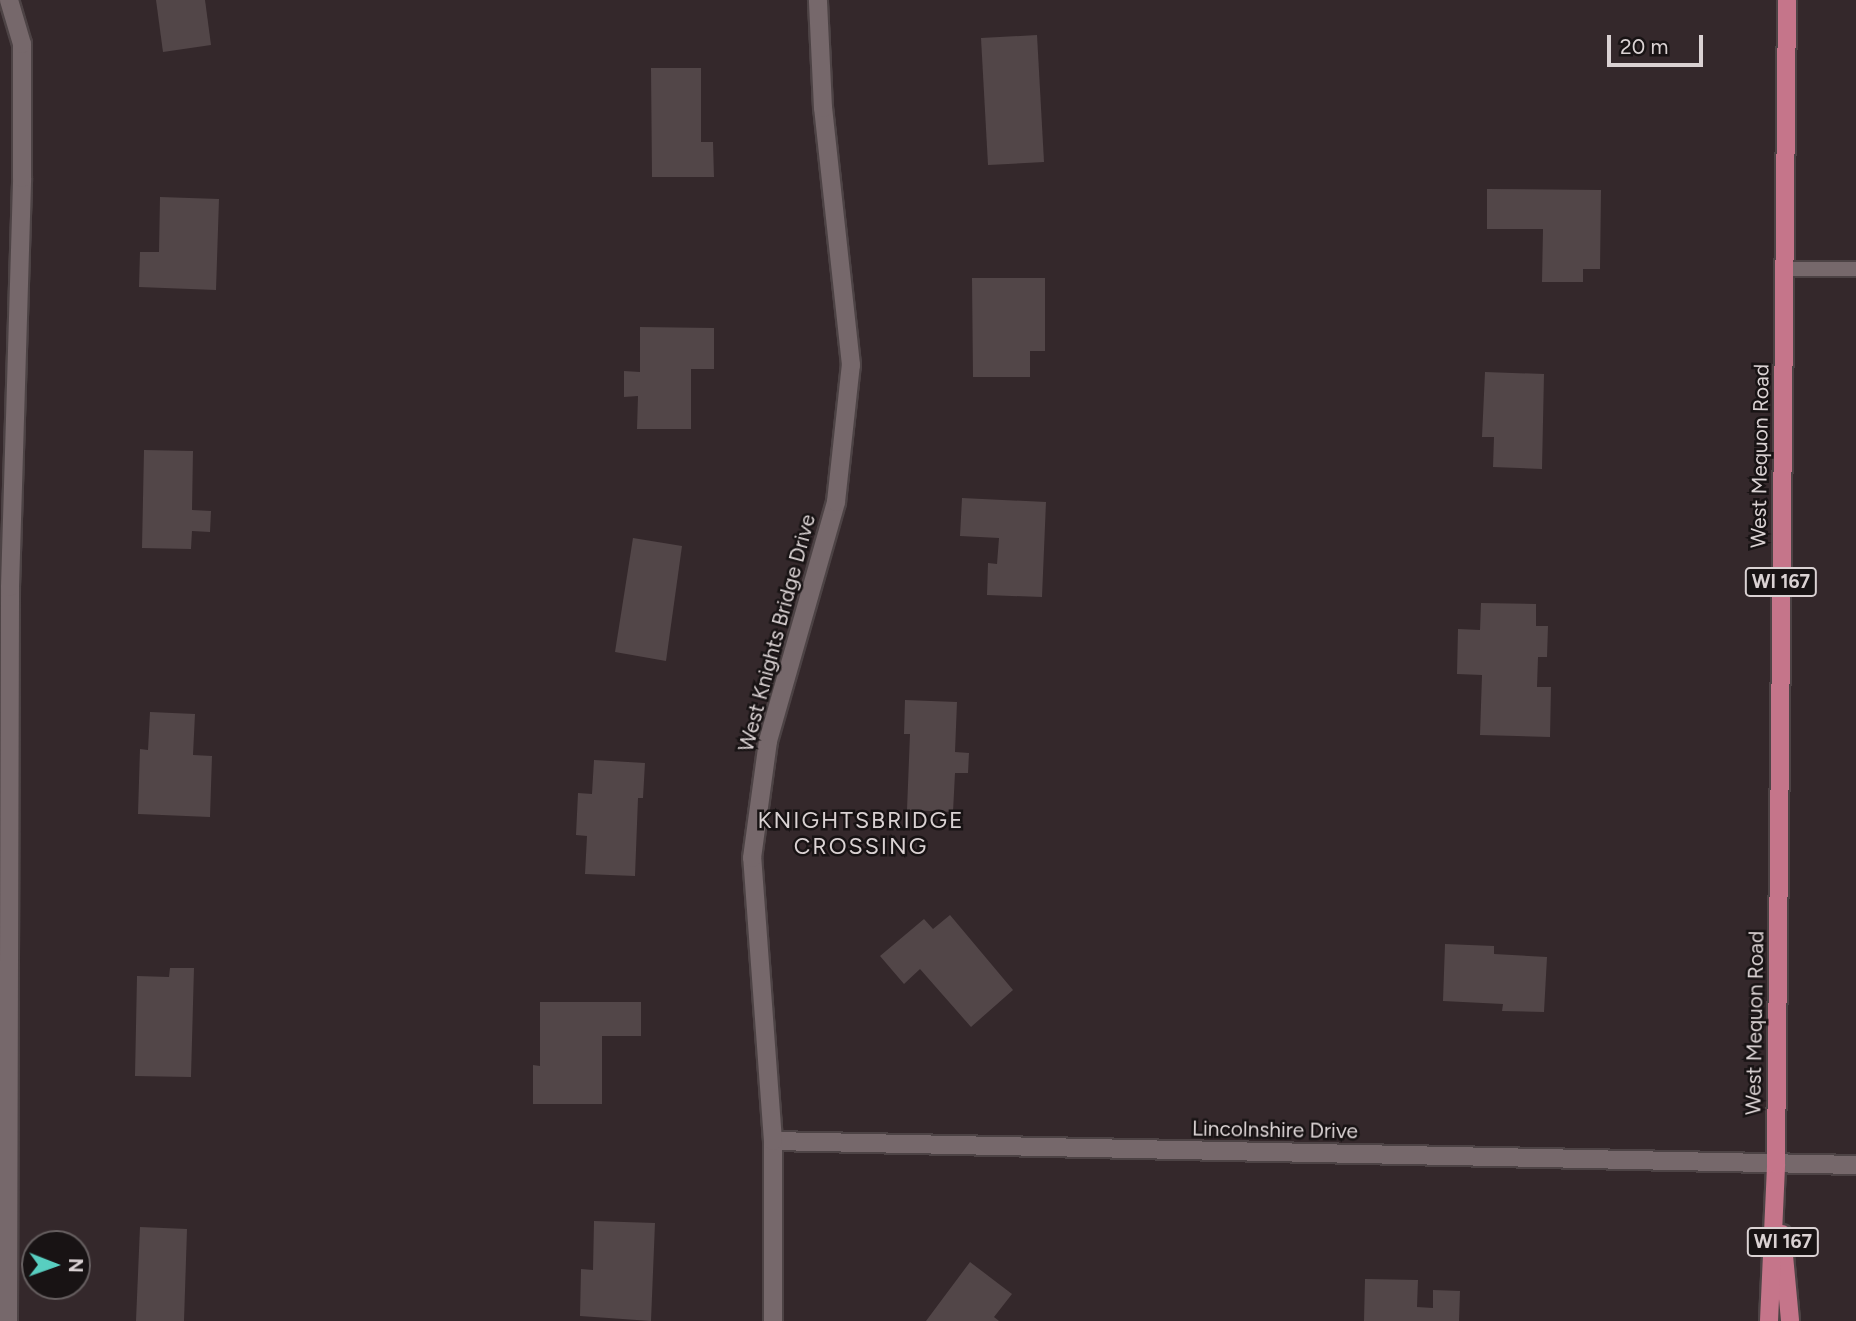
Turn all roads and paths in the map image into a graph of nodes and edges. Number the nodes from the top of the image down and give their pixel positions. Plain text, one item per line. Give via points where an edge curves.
1 (9, 0) edge
2 (818, 0) edge
3 (1787, 0) edge
4 (1784, 269) junction
5 (1856, 269) edge
6 (5, 587) edge
7 (773, 1141) junction
8 (1776, 1164) junction
9 (1856, 1165) edge
10 (8, 1321) edge
11 (773, 1321) edge
12 (1769, 1321) edge
13 (1790, 1321) edge

1 - 6 street via 22,44 22,164
2 - 7 street, West Knights Bridge Drive via 822,108 851,365 836,502 781,686 757,804 753,907
3 - 4 main road, West Mequon Road / WI 167
4 - 5 lane
4 - 8 main road, West Mequon Road / WI 167
6 - 10 street
7 - 8 street, Lincolnshire Drive
7 - 11 street, West Knights Bridge Drive
8 - 9 street, Lincolnshire Drive
8 - 12 main road, West Mequon Road / WI 167
8 - 13 main road, West Mequon Road / WI 167

